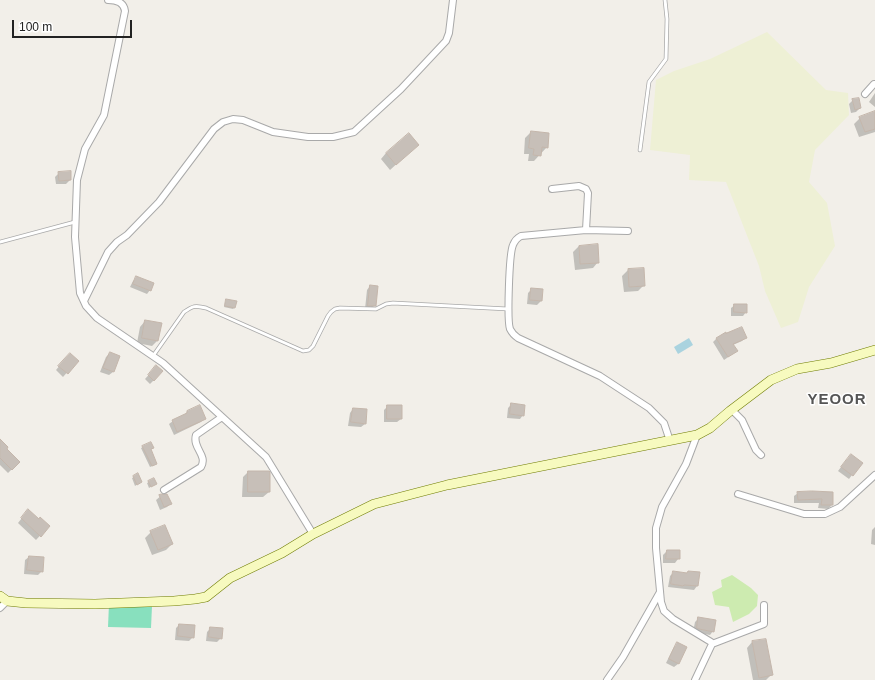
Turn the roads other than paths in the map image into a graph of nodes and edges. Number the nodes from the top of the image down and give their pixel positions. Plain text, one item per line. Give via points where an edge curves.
1 (108, 0) edge
2 (453, 0) edge
3 (665, 0) edge
4 (875, 84) edge
5 (865, 94) dead end
6 (640, 150) dead end
7 (552, 189) dead end
8 (76, 222) junction
9 (586, 230) junction
10 (628, 231) dead end
11 (0, 242) edge
12 (84, 302) junction
13 (508, 309) junction
14 (875, 350) edge
15 (153, 356) junction
16 (732, 410) junction
17 (222, 417) junction
18 (697, 436) junction
19 (670, 441) junction
20 (761, 455) dead end
21 (875, 475) edge
22 (164, 490) dead end
23 (738, 494) dead end
24 (313, 534) junction
25 (660, 592) junction
26 (3, 599) edge
27 (764, 605) dead end
28 (0, 608) edge
29 (712, 644) junction
30 (607, 680) edge
31 (695, 680) edge

1 - 8 street via 121,3 125,11 104,115 85,149 77,180
2 - 12 street via 450,33 446,41 401,89 354,132 332,137 308,137 274,132 243,120 233,119 223,122 214,129 159,202 108,252
3 - 6 lane via 666,59 649,82
4 - 5 street
7 - 9 street via 579,186 586,189
8 - 11 lane
8 - 12 street via 80,293
9 - 10 street
9 - 13 street via 521,236 516,239 511,254
12 - 15 street via 97,318
13 - 15 lane via 393,303 376,309 340,308 328,316 313,346 309,350 303,350 198,306 184,312
13 - 19 street via 509,328 512,334 600,376 649,408 664,423
14 - 16 street via 832,363 797,369 771,380
15 - 17 street
16 - 18 street
16 - 20 street via 742,420 756,450
17 - 22 street via 196,435 195,443 203,461 201,467
17 - 24 street via 266,457
18 - 19 street
18 - 25 street via 686,464 662,507 656,528
19 - 24 street via 447,485 374,504
21 - 23 street via 840,507 825,514 804,514
24 - 26 street via 282,553 230,578 206,597 95,604 26,603
25 - 29 street via 664,611
25 - 30 street
26 - 28 street
27 - 29 street via 764,624
29 - 31 street

